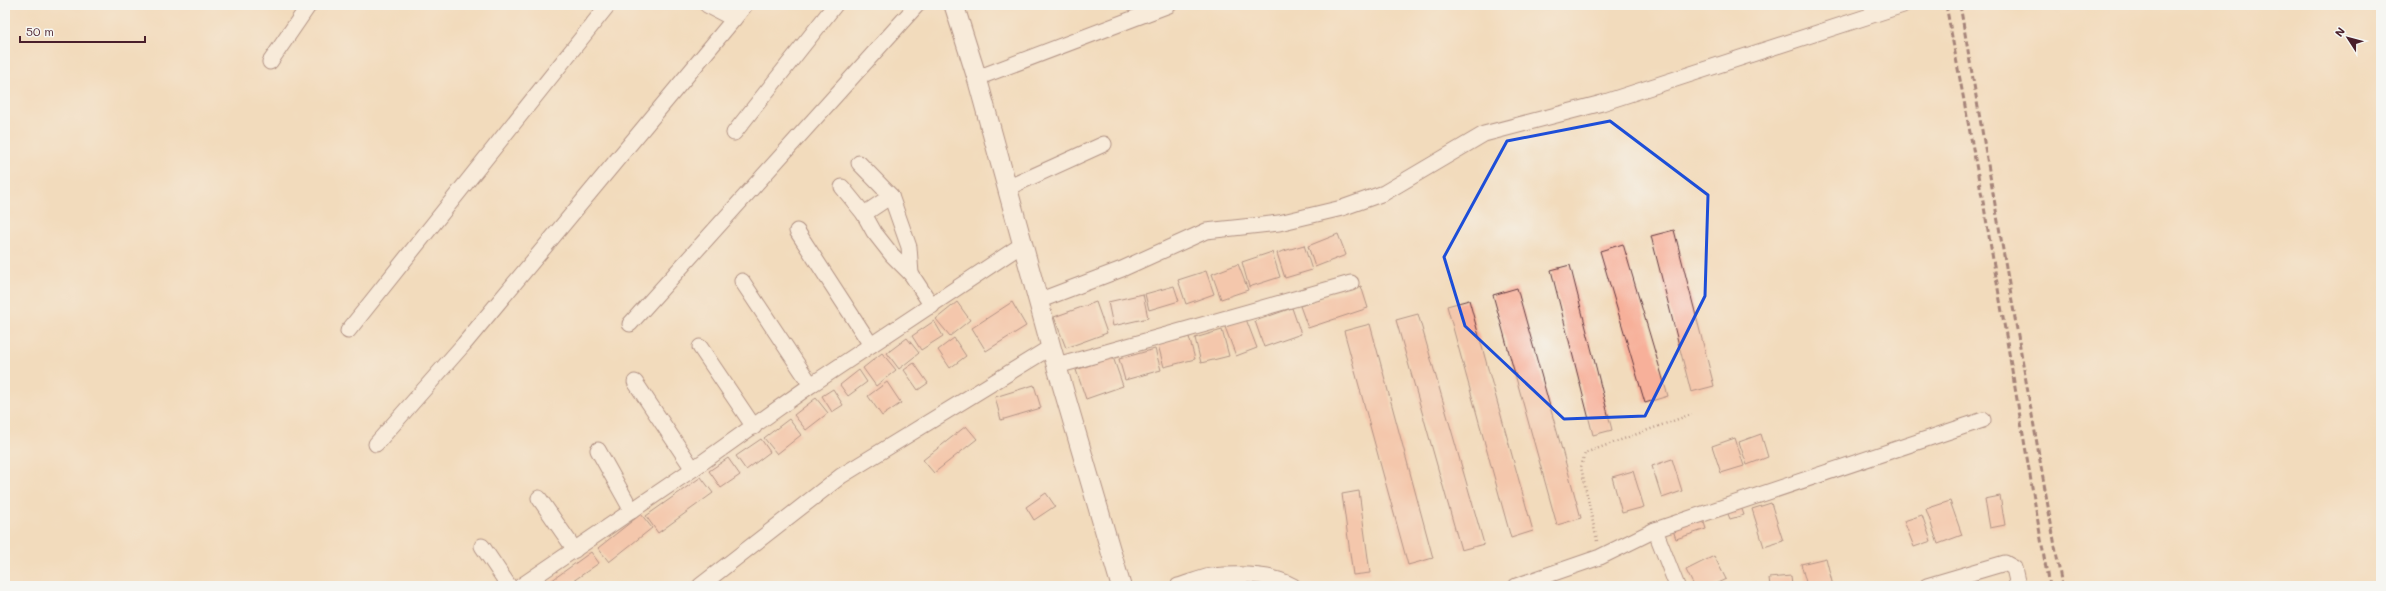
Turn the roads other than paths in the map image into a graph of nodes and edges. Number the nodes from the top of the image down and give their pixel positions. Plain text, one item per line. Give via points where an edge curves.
1 (309, 5) edge
2 (608, 5) edge
3 (707, 5) edge
4 (746, 5) edge
5 (835, 5) edge
6 (917, 5) edge
7 (954, 5) edge
8 (1169, 5) edge
9 (1903, 5) edge
10 (734, 19) junction
11 (270, 62) dead end
12 (977, 78) junction
13 (734, 133) dead end
14 (1104, 144) dead end
15 (859, 163) dead end
16 (842, 187) dead end
17 (1007, 188) junction
18 (890, 196) junction
19 (864, 214) junction
20 (798, 231) dead end
21 (1023, 244) junction
22 (911, 274) junction
23 (742, 281) dead end
24 (1351, 284) dead end
25 (1038, 301) junction
26 (932, 306) junction
27 (630, 324) dead end
28 (348, 331) dead end
29 (871, 345) junction
30 (1051, 346) junction
31 (700, 347) dead end
32 (1057, 366) junction
33 (635, 382) dead end
34 (811, 385) junction
35 (1983, 420) dead end
36 (754, 427) junction
37 (376, 444) dead end
38 (598, 450) dead end
39 (693, 469) junction
40 (539, 498) dead end
41 (632, 511) junction
42 (1655, 530) junction
43 (482, 546) dead end
44 (575, 550) junction
45 (509, 586) edge
46 (521, 586) edge
47 (700, 586) edge
48 (1121, 586) edge
49 (1178, 586) edge
50 (1293, 586) edge
51 (1516, 586) edge
52 (1677, 586) edge
53 (1927, 586) edge
54 (2018, 586) edge

1 - 11 street
2 - 28 street
3 - 10 street
4 - 10 street
5 - 13 street
6 - 27 street
7 - 12 street
8 - 12 street
9 - 25 street via 1602,103 1484,134 1384,193 1342,208 1279,223 1206,231 1129,266
10 - 37 street via 464,344
12 - 17 street
14 - 17 street
15 - 18 street
16 - 19 street
17 - 21 street
18 - 19 street
18 - 22 street via 909,247
19 - 22 street via 887,249
20 - 29 street
21 - 25 street
21 - 26 street
22 - 26 street
23 - 34 street
24 - 32 street
25 - 30 street
26 - 29 street
29 - 34 street
30 - 32 street
30 - 47 street via 841,476
31 - 36 street
32 - 48 street
33 - 39 street
34 - 36 street
35 - 42 street
36 - 39 street
38 - 41 street
39 - 41 street
40 - 44 street
41 - 44 street
42 - 51 street via 1600,557
42 - 52 street
43 - 45 street
44 - 46 street
49 - 50 street via 1210,576 1266,576
53 - 54 street via 2005,564 2014,568

